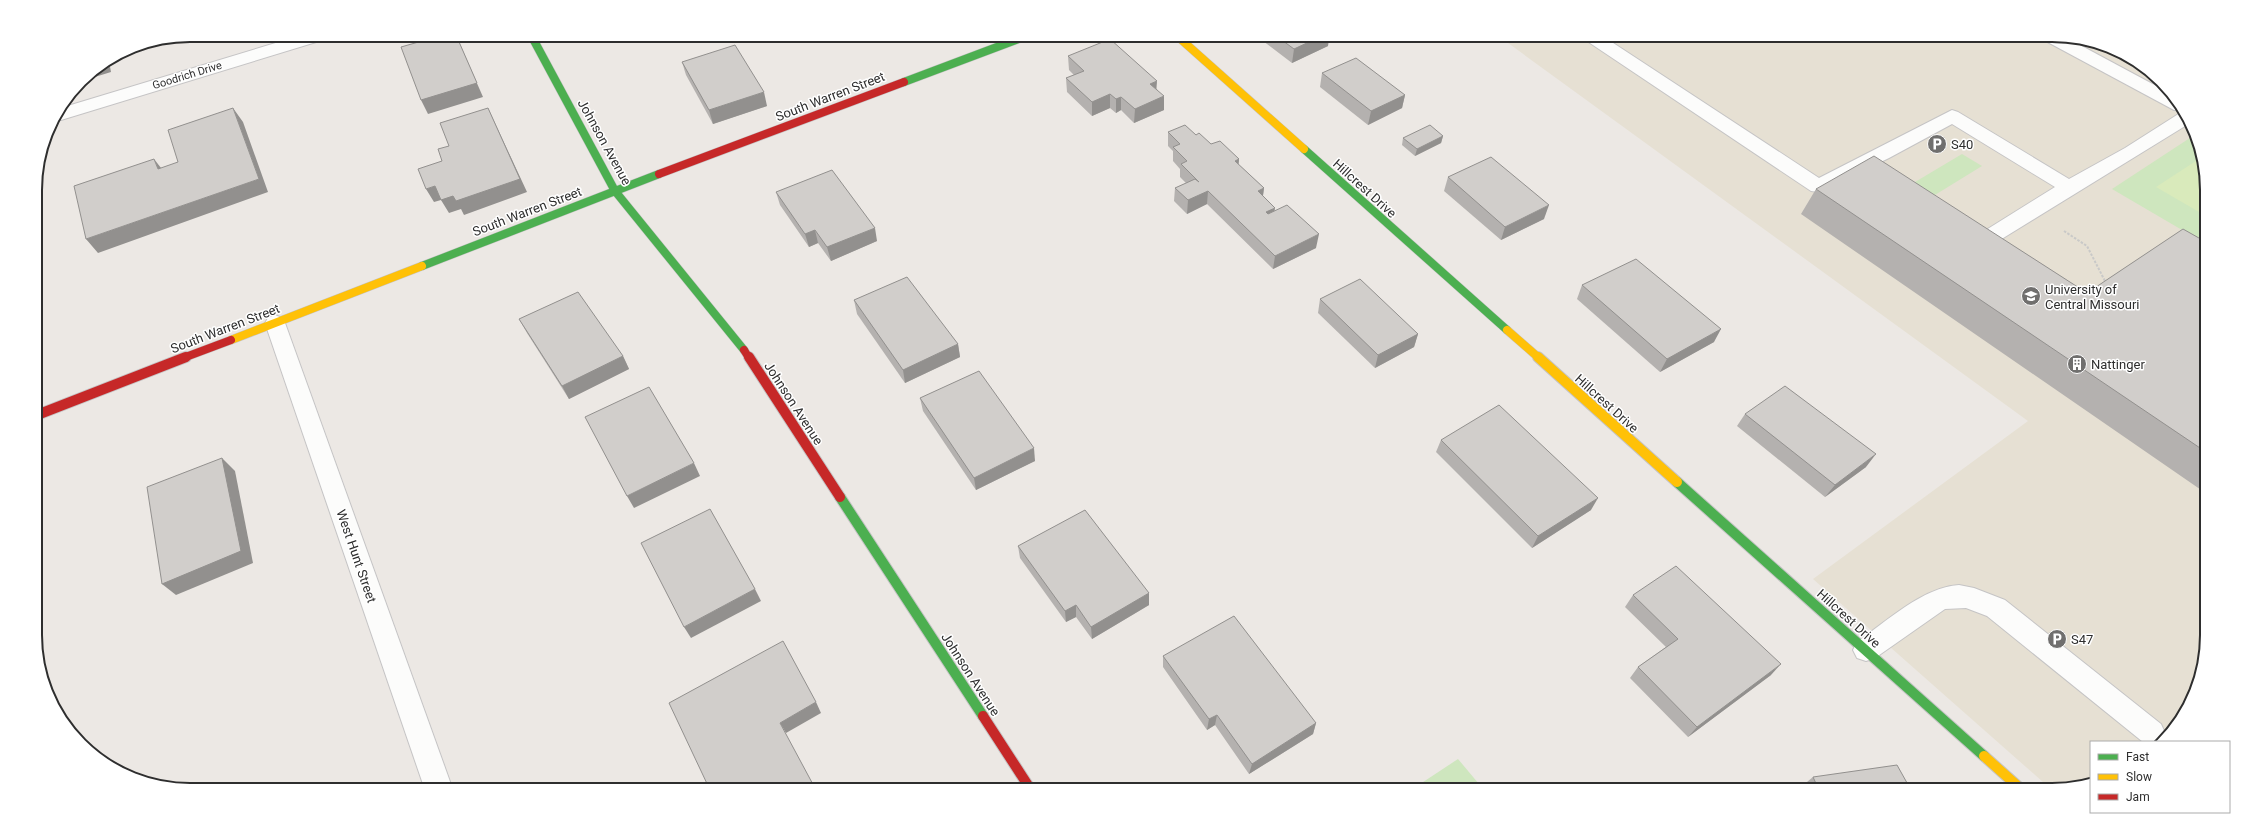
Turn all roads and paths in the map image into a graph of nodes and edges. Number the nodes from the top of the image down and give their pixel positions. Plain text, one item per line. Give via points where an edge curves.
1 (297, 42) edge
2 (535, 42) edge
3 (1010, 42) edge
4 (1184, 42) edge
5 (1601, 42) edge
6 (2061, 42) edge
7 (2169, 100) edge
8 (64, 113) edge
9 (2182, 120) edge
10 (2069, 187) junction
11 (615, 191) junction
12 (2031, 211) junction
13 (1993, 235) edge
14 (2109, 288) edge
15 (274, 323) junction
16 (42, 413) edge
17 (1866, 650) junction
18 (2152, 733) dead end
19 (437, 783) edge
20 (1026, 783) edge
21 (2014, 783) edge

1 - 8 street, Goodrich Drive
2 - 11 street, Johnson Avenue
3 - 11 street, South Warren Street
4 - 17 street, Hillcrest Drive
5 - 10 street via 1818,186 1952,116
6 - 7 street
9 - 10 street
10 - 12 street
11 - 15 street, South Warren Street
11 - 20 street, Johnson Avenue via 743,348
12 - 13 street
12 - 14 path via 2087,246
15 - 16 street, South Warren Street
15 - 19 street, West Hunt Street
17 - 18 street via 1948,595 1979,600 1996,608
17 - 21 street, Hillcrest Drive

